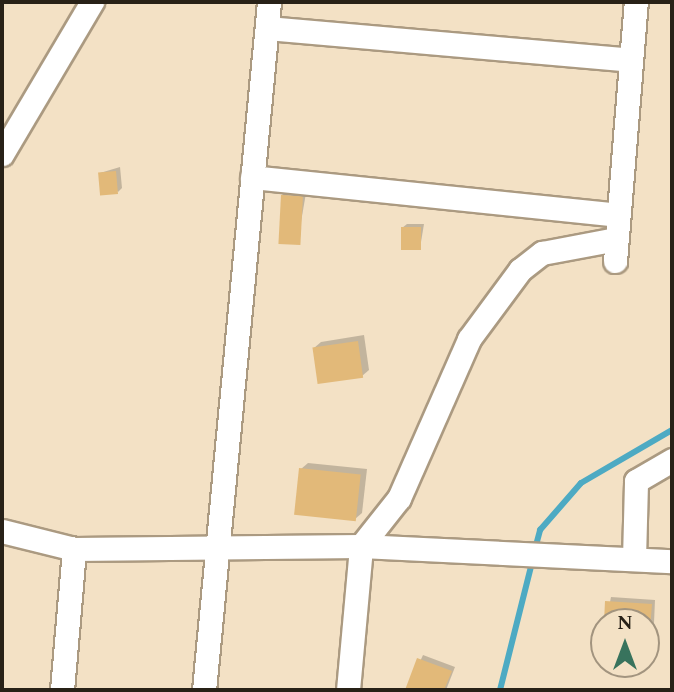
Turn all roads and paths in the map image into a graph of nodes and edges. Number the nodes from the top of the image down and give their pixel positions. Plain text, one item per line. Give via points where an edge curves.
1 (92, 2) edge
2 (269, 2) edge
3 (636, 2) edge
4 (267, 28) junction
5 (631, 60) junction
6 (2, 153) edge
7 (252, 177) junction
8 (618, 215) junction
9 (672, 460) edge
10 (2, 531) edge
11 (361, 546) junction
12 (216, 547) junction
13 (74, 549) junction
14 (634, 559) junction
15 (672, 561) edge
16 (62, 690) edge
17 (204, 690) edge
18 (348, 690) edge

1 - 6 street
2 - 4 street
3 - 5 street
4 - 5 street
4 - 7 street
5 - 8 street
7 - 8 street
7 - 12 street
8 - 11 street via 616,250 542,253 520,270 469,339 399,498
9 - 14 street via 636,481
10 - 13 street
11 - 12 street
11 - 14 street
11 - 18 street
12 - 13 street
12 - 17 street
13 - 16 street
14 - 15 street

